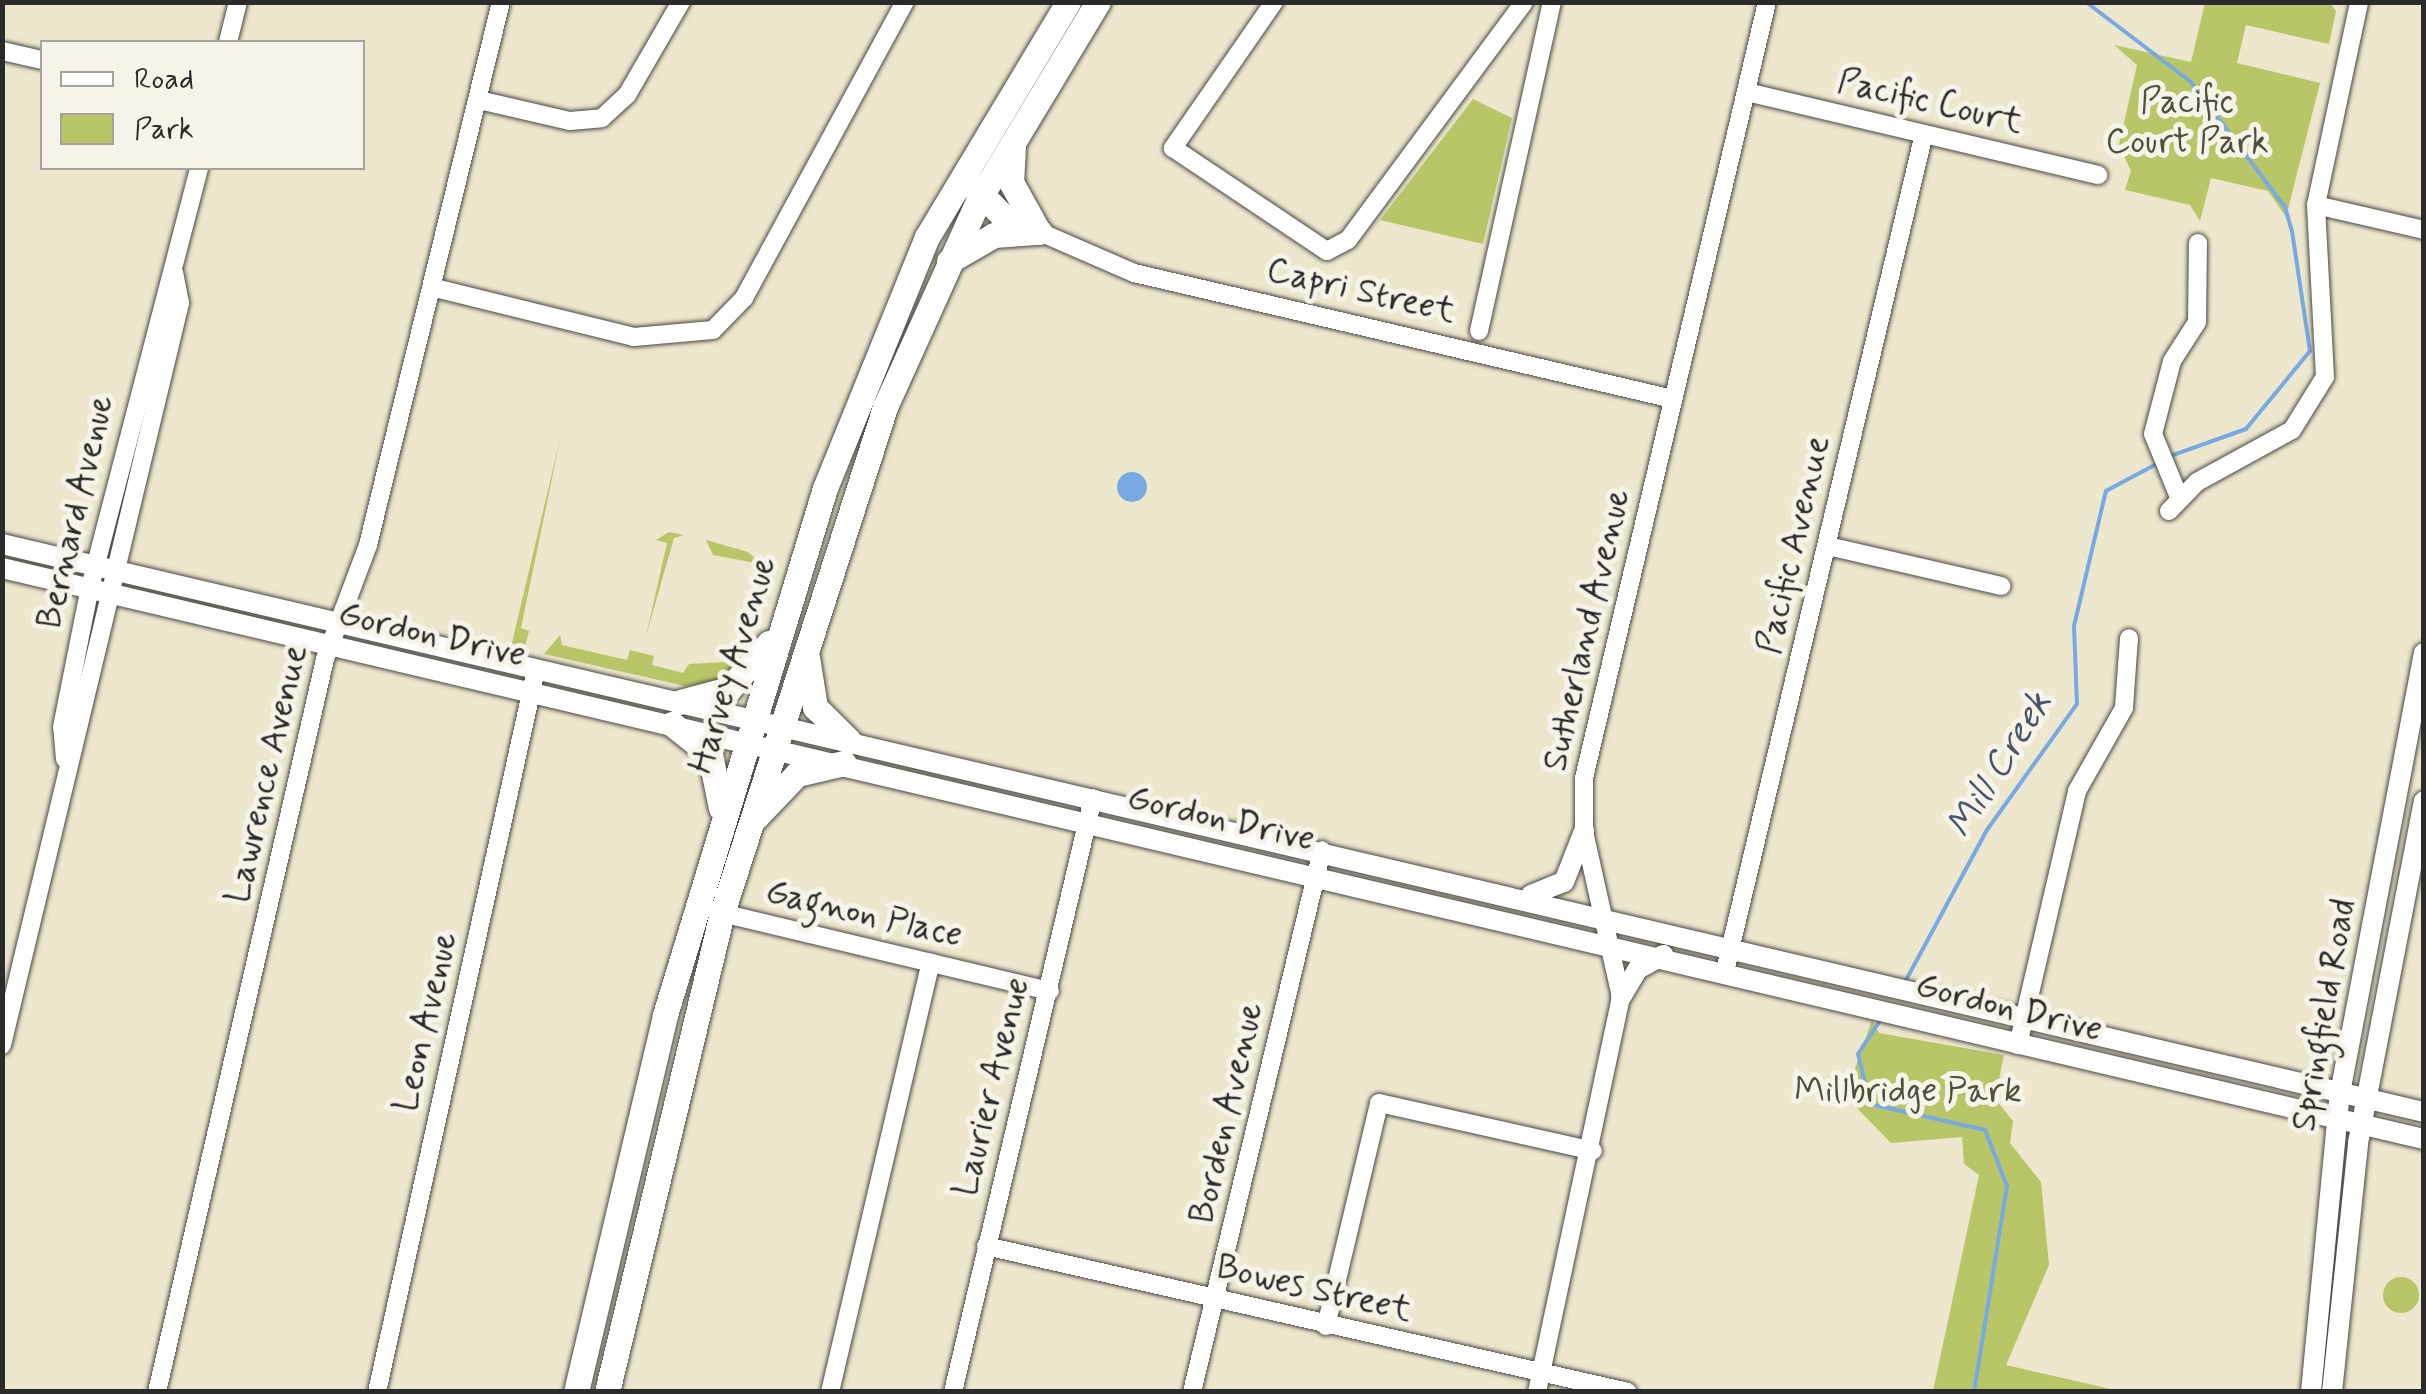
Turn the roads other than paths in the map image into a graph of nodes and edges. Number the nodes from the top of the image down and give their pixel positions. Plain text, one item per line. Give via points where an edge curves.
1 (238, 2) edge
2 (502, 2) edge
3 (681, 2) edge
4 (905, 2) edge
5 (1068, 2) edge
6 (1098, 2) edge
7 (1274, 2) edge
8 (1524, 2) edge
9 (1552, 2) edge
10 (1767, 2) edge
11 (2359, 2) edge
12 (228, 40) edge
13 (2, 51) edge
14 (40, 60) edge
15 (1747, 92) junction
16 (478, 100) junction
17 (1924, 134) junction
18 (1013, 140) junction
19 (970, 160) junction
20 (199, 170) edge
21 (2098, 175) dead end
22 (979, 199) junction
23 (2316, 205) junction
24 (2424, 230) edge
25 (1040, 232) junction
26 (2198, 242) dead end
27 (949, 261) junction
28 (174, 273) junction
29 (435, 288) junction
30 (1479, 331) dead end
31 (1673, 399) junction
32 (2, 544) edge
33 (1828, 546) junction
34 (95, 565) junction
35 (2, 568) edge
36 (116, 570) junction
37 (2000, 586) dead end
38 (100, 591) junction
39 (338, 622) junction
40 (781, 627) junction
41 (807, 638) junction
42 (2129, 638) dead end
43 (330, 645) junction
44 (537, 666) junction
45 (2422, 667) edge
46 (532, 692) junction
47 (676, 713) junction
48 (749, 730) junction
49 (776, 736) junction
50 (846, 752) junction
51 (1093, 798) junction
52 (2424, 801) edge
53 (723, 816) junction
54 (1087, 820) junction
55 (748, 825) junction
56 (1584, 831) junction
57 (1322, 850) junction
58 (1316, 875) junction
59 (1520, 895) junction
60 (722, 913) junction
61 (1603, 915) junction
62 (1612, 942) junction
63 (1731, 945) junction
64 (1663, 954) junction
65 (931, 963) junction
66 (1725, 970) junction
67 (1050, 991) junction
68 (1621, 997) junction
69 (7, 1006) edge
70 (2024, 1019) junction
71 (2, 1045) edge
72 (2018, 1045) junction
73 (2340, 1093) junction
74 (2366, 1099) junction
75 (2424, 1112) edge
76 (2336, 1120) junction
77 (2361, 1126) junction
78 (2424, 1140) edge
79 (1592, 1152) junction
80 (986, 1246) junction
81 (1216, 1300) junction
82 (1326, 1326) junction
83 (1542, 1371) junction
84 (157, 1392) edge
85 (377, 1392) edge
86 (576, 1392) edge
87 (607, 1392) edge
88 (830, 1392) edge
89 (953, 1392) edge
90 (1192, 1392) edge
91 (1537, 1392) edge
92 (1628, 1392) edge
93 (2310, 1392) edge
94 (2332, 1392) edge

1 - 12 street
2 - 16 street, Lawrence Avenue
3 - 16 street via 627,95 602,118 570,121
4 - 29 street via 744,298 713,330 634,337
5 - 19 highway, Harvey Avenue
6 - 18 highway, Harvey Avenue
7 - 8 street via 1174,148 1327,250 1348,240
9 - 30 street
10 - 15 street, Sutherland Avenue
11 - 23 street
13 - 14 street
15 - 17 street, Pacific Court
15 - 31 street, Sutherland Avenue
16 - 29 street, Lawrence Avenue
17 - 21 street, Pacific Court
17 - 33 street, Pacific Avenue
18 - 22 highway, Harvey Avenue
18 - 25 highway via 1011,182
19 - 22 highway
19 - 40 highway, Harvey Avenue via 889,320
20 - 28 street, Bernard Avenue
22 - 25 highway
22 - 27 highway, Harvey Avenue
23 - 24 street
23 - 26 street via 2330,348 2318,394 2275,445 2174,504 2171,477 2154,443 2172,361 2197,322
25 - 27 highway via 994,235
25 - 31 street, Capri Street via 1134,273
27 - 41 highway, Harvey Avenue via 885,406
28 - 34 street, Bernard Avenue via 159,300
28 - 36 street, Bernard Avenue via 180,303
29 - 39 street, Lawrence Avenue via 368,545
31 - 56 street, Sutherland Avenue via 1584,778
32 - 34 main road, Gordon Drive
33 - 37 street
33 - 63 street, Pacific Avenue
34 - 36 main road, Gordon Drive
34 - 38 street, Bernard Avenue
35 - 38 main road, Gordon Drive
36 - 38 street, Bernard Avenue
36 - 39 main road, Gordon Drive
38 - 43 main road, Gordon Drive
38 - 69 street, Bernard Avenue via 62,728 66,770
39 - 43 street, Lawrence Avenue
39 - 44 main road, Gordon Drive
40 - 47 highway via 728,689
40 - 48 highway, Harvey Avenue
41 - 49 highway, Harvey Avenue
41 - 50 highway via 808,690
42 - 70 street via 2124,708 2077,791
43 - 46 main road, Gordon Drive
43 - 84 street, Lawrence Avenue
44 - 46 street, Leon Avenue
44 - 47 main road, Gordon Drive
45 - 73 main road, Springfield Road
46 - 47 main road, Gordon Drive
46 - 85 street, Leon Avenue
47 - 48 main road, Gordon Drive
47 - 53 highway via 710,754
48 - 49 main road, Gordon Drive
48 - 53 highway, Harvey Avenue
49 - 50 main road, Gordon Drive
49 - 55 highway, Harvey Avenue
50 - 51 main road, Gordon Drive
50 - 54 main road, Gordon Drive
50 - 55 highway via 797,774
51 - 54 street, Laurier Avenue
51 - 57 main road, Gordon Drive
52 - 74 main road, Springfield Road
53 - 86 highway, Harvey Avenue
54 - 58 main road, Gordon Drive
54 - 67 street, Laurier Avenue
55 - 60 highway, Harvey Avenue
56 - 59 main road via 1564,882 1546,895
56 - 61 street, Sutherland Avenue
57 - 58 street, Borden Avenue
57 - 59 main road, Gordon Drive
58 - 62 main road, Gordon Drive
58 - 81 street, Borden Avenue
59 - 61 main road, Gordon Drive
60 - 65 street, Gagnon Place
60 - 87 highway, Harvey Avenue
61 - 62 street, Sutherland Avenue
61 - 63 main road, Gordon Drive
62 - 64 main road, Gordon Drive
62 - 68 street, Sutherland Avenue
63 - 66 street, Pacific Avenue
63 - 70 main road, Gordon Drive
64 - 66 main road, Gordon Drive
64 - 68 main road via 1638,969
65 - 67 street, Gagnon Place
65 - 88 street
66 - 72 main road, Gordon Drive
67 - 80 street, Laurier Avenue
68 - 79 street, Sutherland Avenue
69 - 71 street, Bernard Avenue
70 - 72 street
70 - 73 main road, Gordon Drive
72 - 76 main road, Gordon Drive
73 - 74 main road, Gordon Drive
73 - 76 main road, Springfield Road
74 - 75 main road, Gordon Drive
74 - 77 main road, Springfield Road
76 - 77 main road, Gordon Drive
76 - 93 main road, Springfield Road
77 - 78 main road, Gordon Drive
77 - 94 main road, Springfield Road
79 - 82 street via 1379,1102
79 - 83 street, Sutherland Avenue
80 - 81 street, Bowes Street
80 - 89 street, Laurier Avenue
81 - 82 street, Bowes Street
81 - 90 street, Borden Avenue
82 - 83 street, Bowes Street
83 - 91 street, Sutherland Avenue
83 - 92 street, Bowes Street

